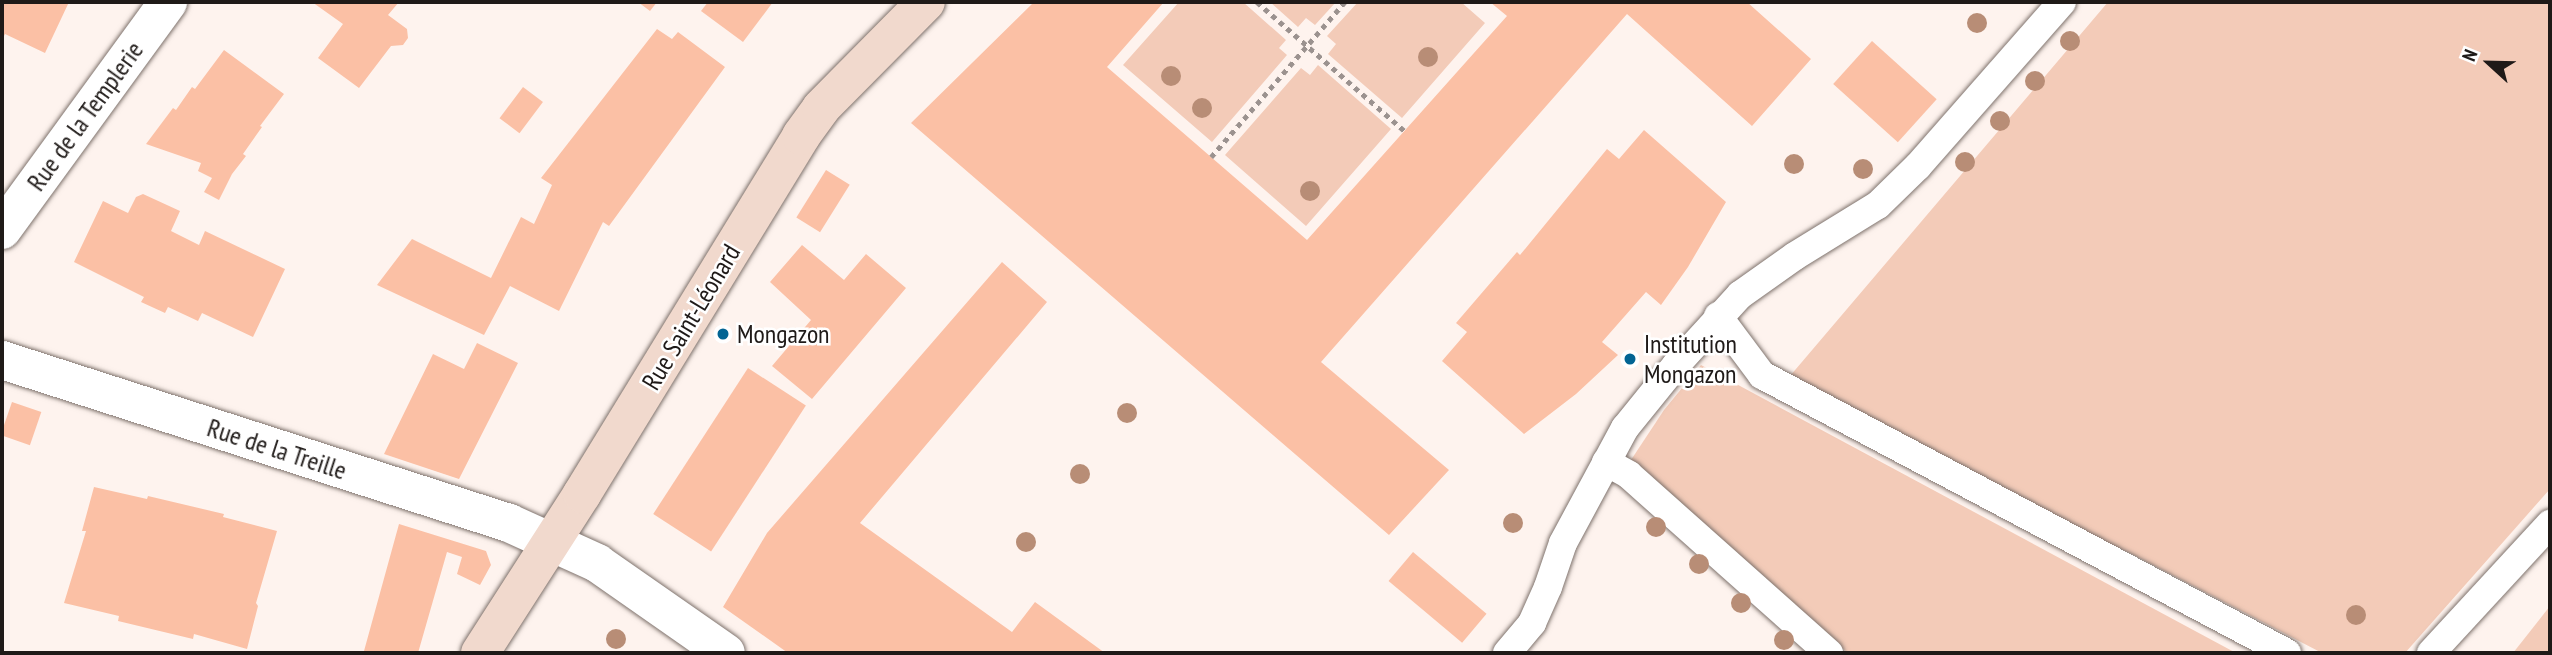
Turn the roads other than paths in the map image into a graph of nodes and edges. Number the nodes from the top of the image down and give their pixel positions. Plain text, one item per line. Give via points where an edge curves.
1 (168, 2) edge
2 (926, 2) edge
3 (2063, 2) edge
4 (2, 230) edge
5 (1718, 316) junction
6 (2, 360) edge
7 (1606, 462) junction
8 (2550, 524) edge
9 (551, 540) junction
10 (480, 653) edge
11 (726, 653) edge
12 (1507, 653) edge
13 (1829, 653) edge
14 (2287, 653) edge
15 (2431, 653) edge

1 - 4 street, Rue de la Templerie
2 - 9 street, Rue Saint-Léonard via 815,117
3 - 5 lane via 1878,205 1795,256
5 - 7 lane via 1625,428
5 - 14 lane via 1762,375 2082,539
6 - 9 street, Rue de la Treille
7 - 12 lane via 1563,543 1532,623
7 - 13 lane via 1629,475
8 - 15 lane
9 - 10 street, Rue Saint-Léonard
9 - 11 street, Rue de la Treille via 597,563

